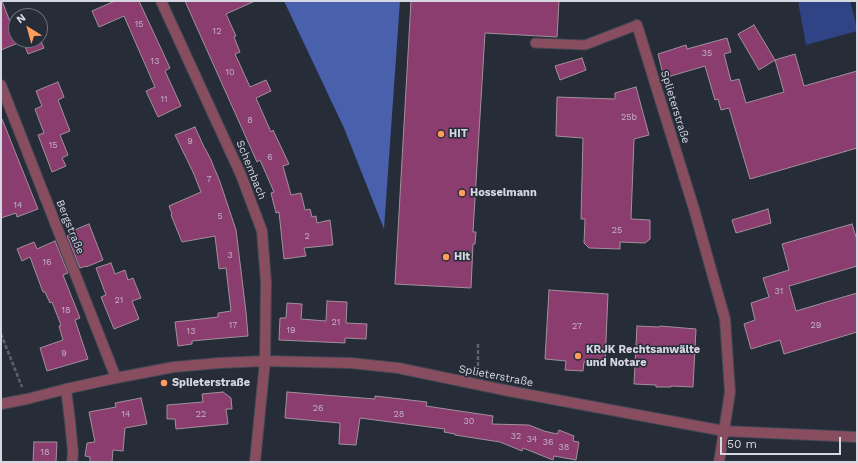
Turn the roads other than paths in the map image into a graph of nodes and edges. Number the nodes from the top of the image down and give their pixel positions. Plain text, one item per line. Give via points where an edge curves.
1 (161, 1) edge
2 (637, 25) joint
3 (535, 43) dead end
4 (1, 85) edge
5 (265, 361) junction
6 (116, 378) junction
7 (66, 389) junction
8 (1, 404) edge
9 (724, 431) junction
10 (857, 437) edge
11 (72, 462) edge
12 (255, 462) edge
13 (719, 462) edge

1 - 5 street, Schembach via 242,175 262,231 266,282
2 - 3 lane via 585,44
2 - 9 street, Splieterstraße via 725,319 730,392
4 - 6 street, Bergstraße
5 - 6 street, Splieterstraße via 174,367
5 - 9 street, Splieterstraße via 351,363 398,368
5 - 12 street, Schembach
6 - 7 street, Splieterstraße
7 - 8 street, Splieterstraße
7 - 11 street
9 - 10 street, Splieterstraße
9 - 13 street

